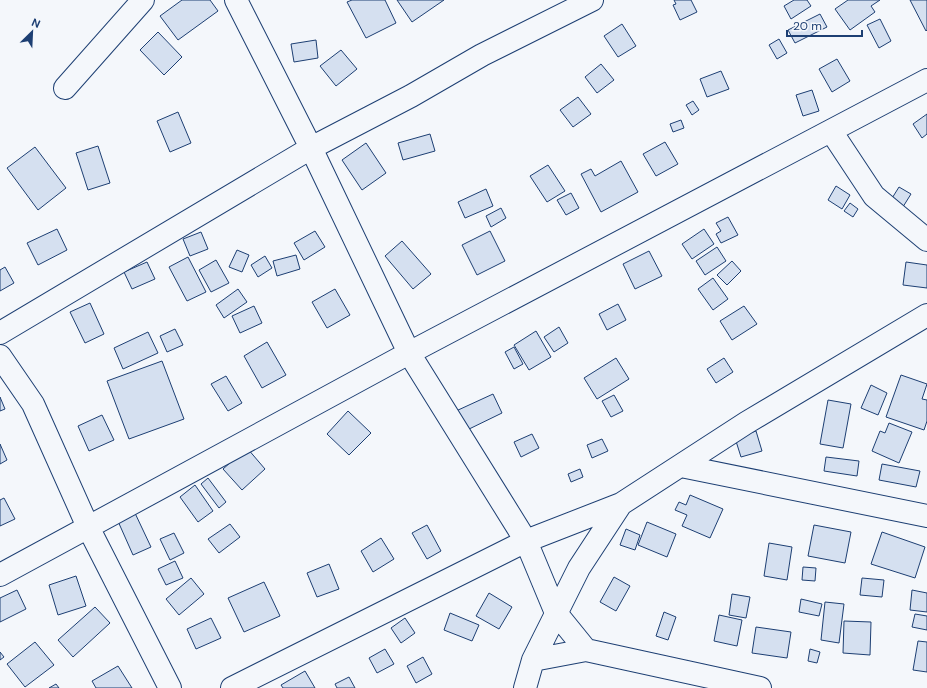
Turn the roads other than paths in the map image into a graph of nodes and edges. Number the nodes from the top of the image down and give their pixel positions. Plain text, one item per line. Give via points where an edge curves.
1 (143, 0) edge
2 (236, 0) edge
3 (592, 0) edge
4 (927, 80) edge
5 (65, 88) dead end
6 (832, 131) junction
7 (311, 148) junction
8 (927, 240) edge
9 (927, 314) edge
10 (0, 334) edge
11 (409, 353) junction
12 (0, 356) edge
13 (680, 466) junction
14 (621, 504) junction
15 (927, 516) edge
16 (88, 528) junction
17 (526, 541) junction
18 (0, 574) edge
19 (556, 613) junction
20 (586, 650) junction
21 (533, 660) junction
22 (170, 688) edge
23 (232, 688) edge
24 (525, 688) edge
25 (760, 688) edge

1 - 5 street
2 - 7 street
3 - 7 street
4 - 6 street
6 - 8 street via 874,196
6 - 11 street
7 - 10 street
7 - 11 street
9 - 13 street
11 - 16 street
11 - 17 street
12 - 16 street via 33,404
13 - 14 street
13 - 15 street
14 - 17 street
14 - 19 street via 578,568
16 - 18 street
16 - 22 street
17 - 19 street
17 - 23 street
19 - 20 street
19 - 21 street
20 - 21 street
20 - 25 street
21 - 24 street

